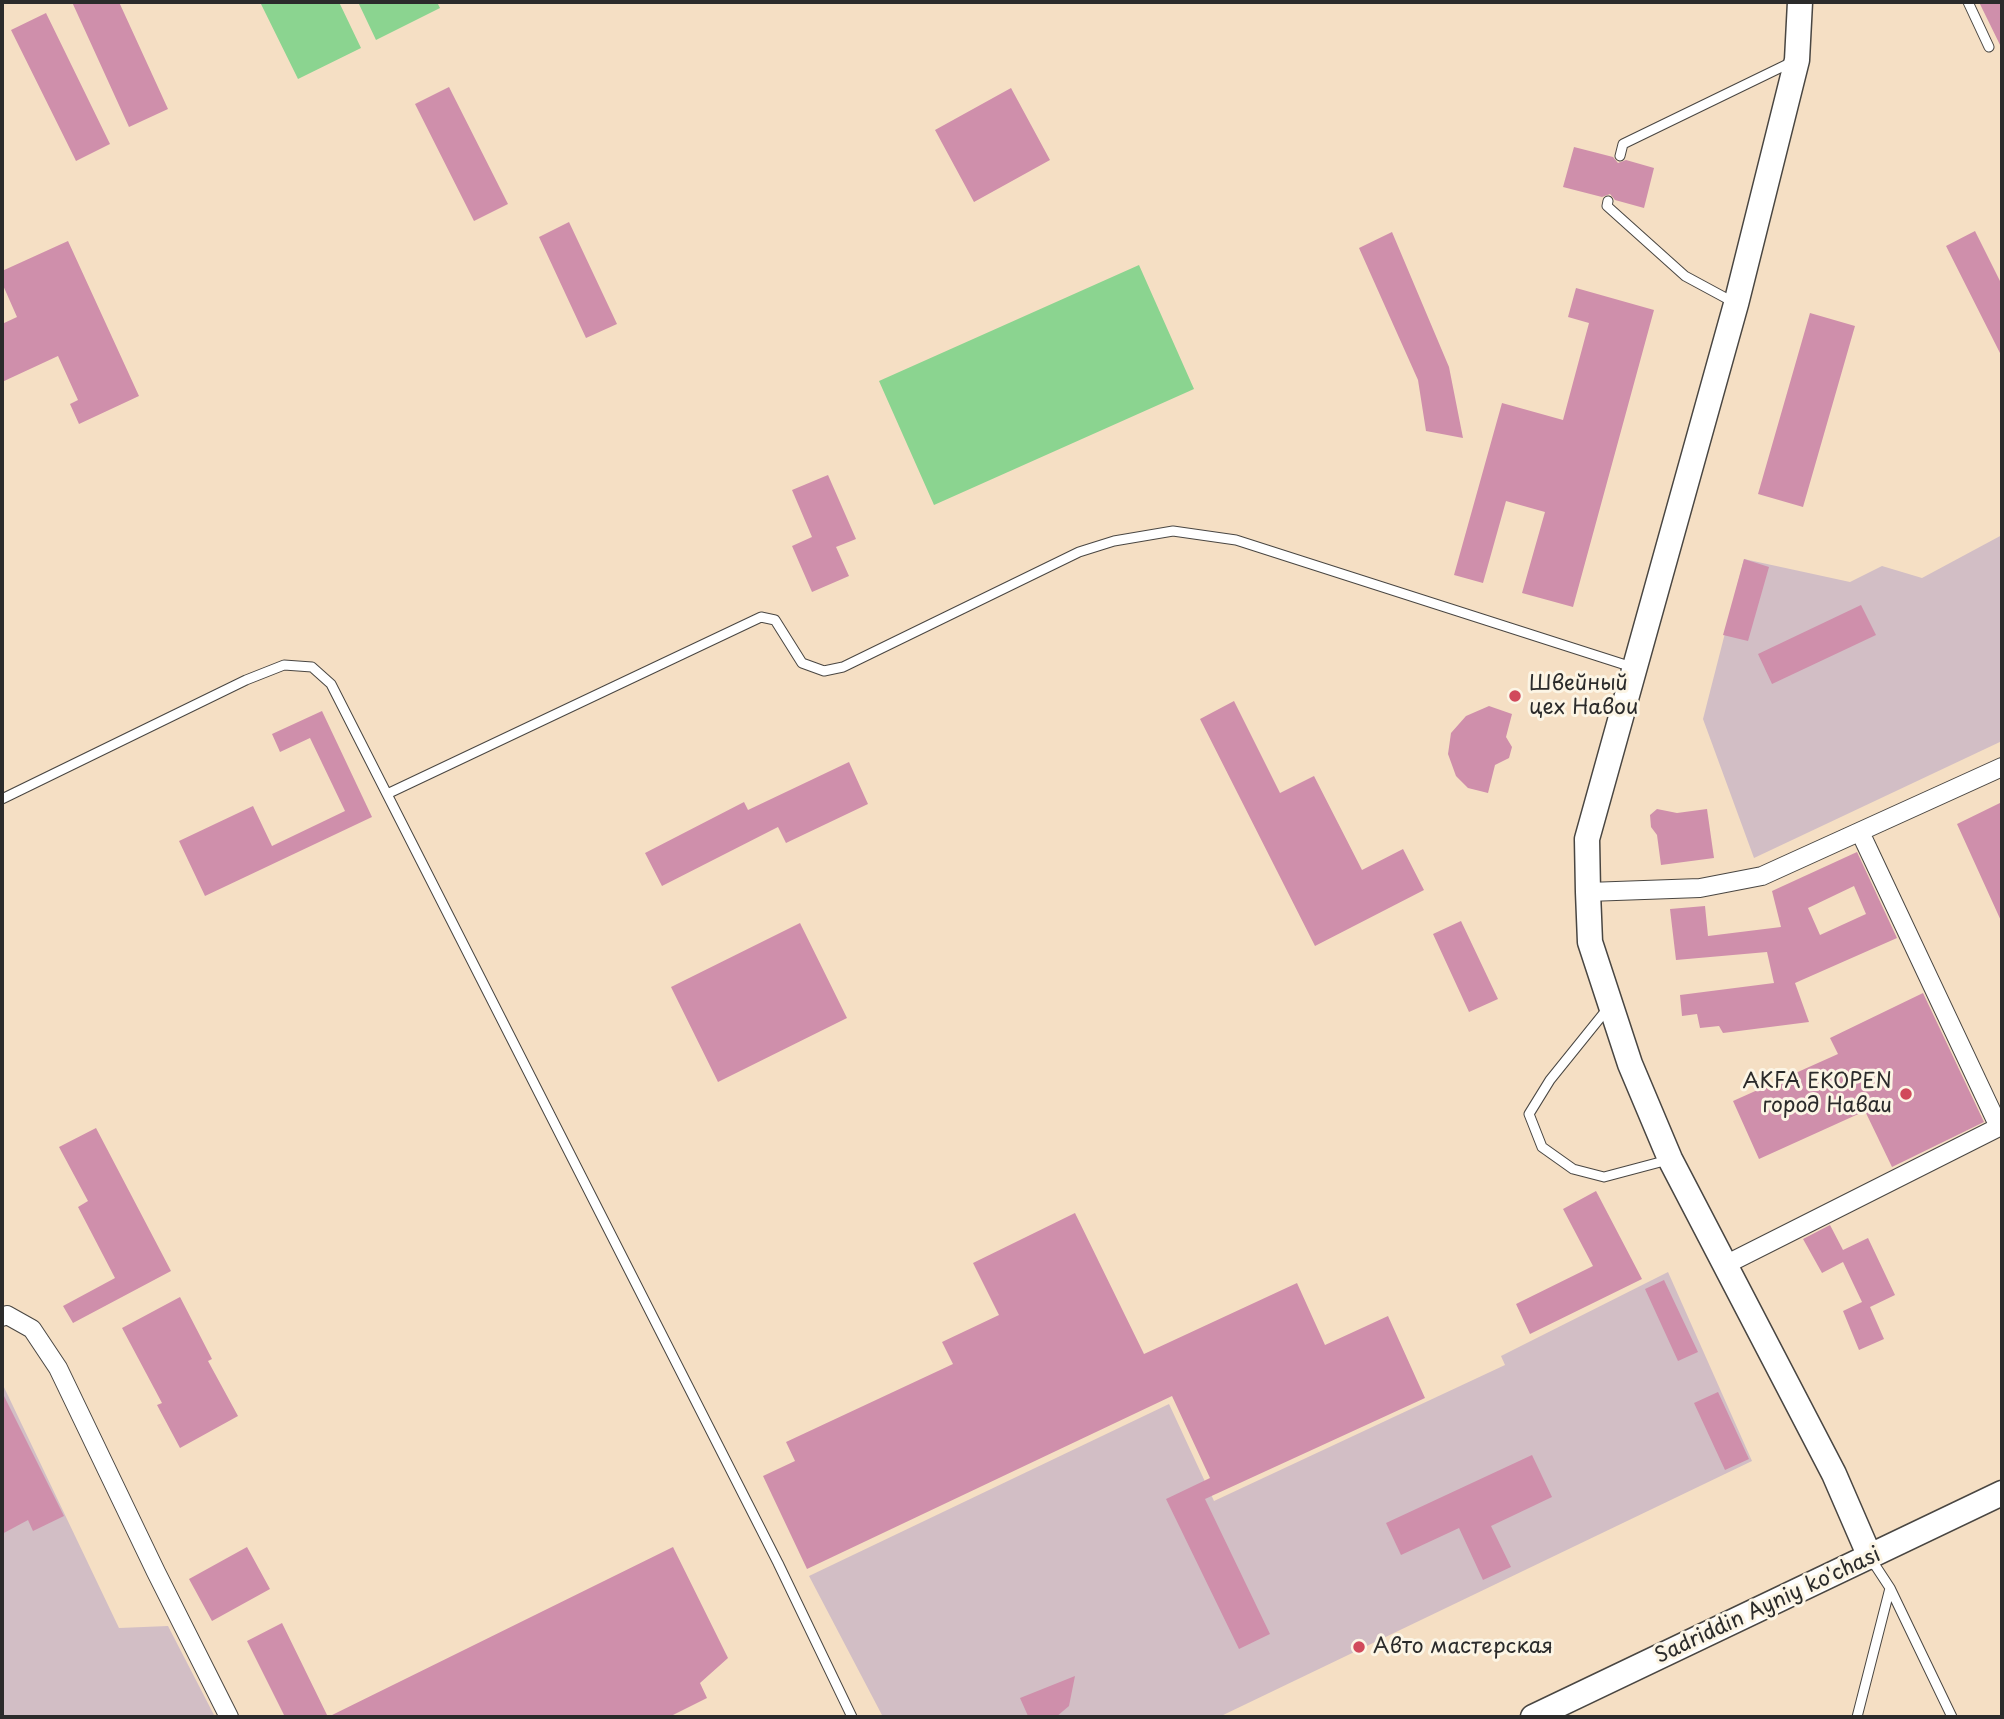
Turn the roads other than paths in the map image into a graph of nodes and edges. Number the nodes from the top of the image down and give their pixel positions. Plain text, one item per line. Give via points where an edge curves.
1 (1800, 2) edge
2 (1968, 2) edge
3 (1989, 47) dead end
4 (1797, 60) junction
5 (1620, 156) dead end
6 (1608, 201) dead end
7 (1736, 304) junction
8 (1635, 668) junction
9 (2002, 767) edge
10 (387, 794) junction
11 (2, 799) edge
12 (1860, 832) junction
13 (1588, 892) junction
14 (1609, 1007) junction
15 (1670, 1159) junction
16 (1725, 1265) junction
17 (2, 1317) edge
18 (2002, 1493) edge
19 (1870, 1557) junction
20 (1890, 1588) junction
21 (229, 1717) edge
22 (852, 1717) edge
23 (1533, 1717) edge
24 (1857, 1717) edge
25 (1952, 1717) edge

1 - 4 street
2 - 3 lane
4 - 5 lane via 1623,144
4 - 7 street
6 - 7 lane via 1607,206 1685,276
7 - 8 street
8 - 10 lane via 1236,540 1173,531 1079,552 843,667 824,671 802,663 775,620 761,617
8 - 13 street via 1587,839
9 - 12 street
10 - 11 lane via 331,684 312,667 284,665
10 - 22 lane
12 - 13 street via 1762,876 1700,888
12 - 16 street via 1999,1127
13 - 14 street via 1590,942
14 - 15 street
14 - 15 lane via 1550,1080 1529,1114 1537,1136 1542,1147 1573,1169 1604,1177
15 - 16 street
16 - 19 street via 1834,1474
17 - 21 street via 7,1315 32,1329 58,1368
18 - 19 street, Sadriddin Ayniy ko'chasi
19 - 20 lane
19 - 23 street, Sadriddin Ayniy ko'chasi
20 - 24 lane
20 - 25 lane

